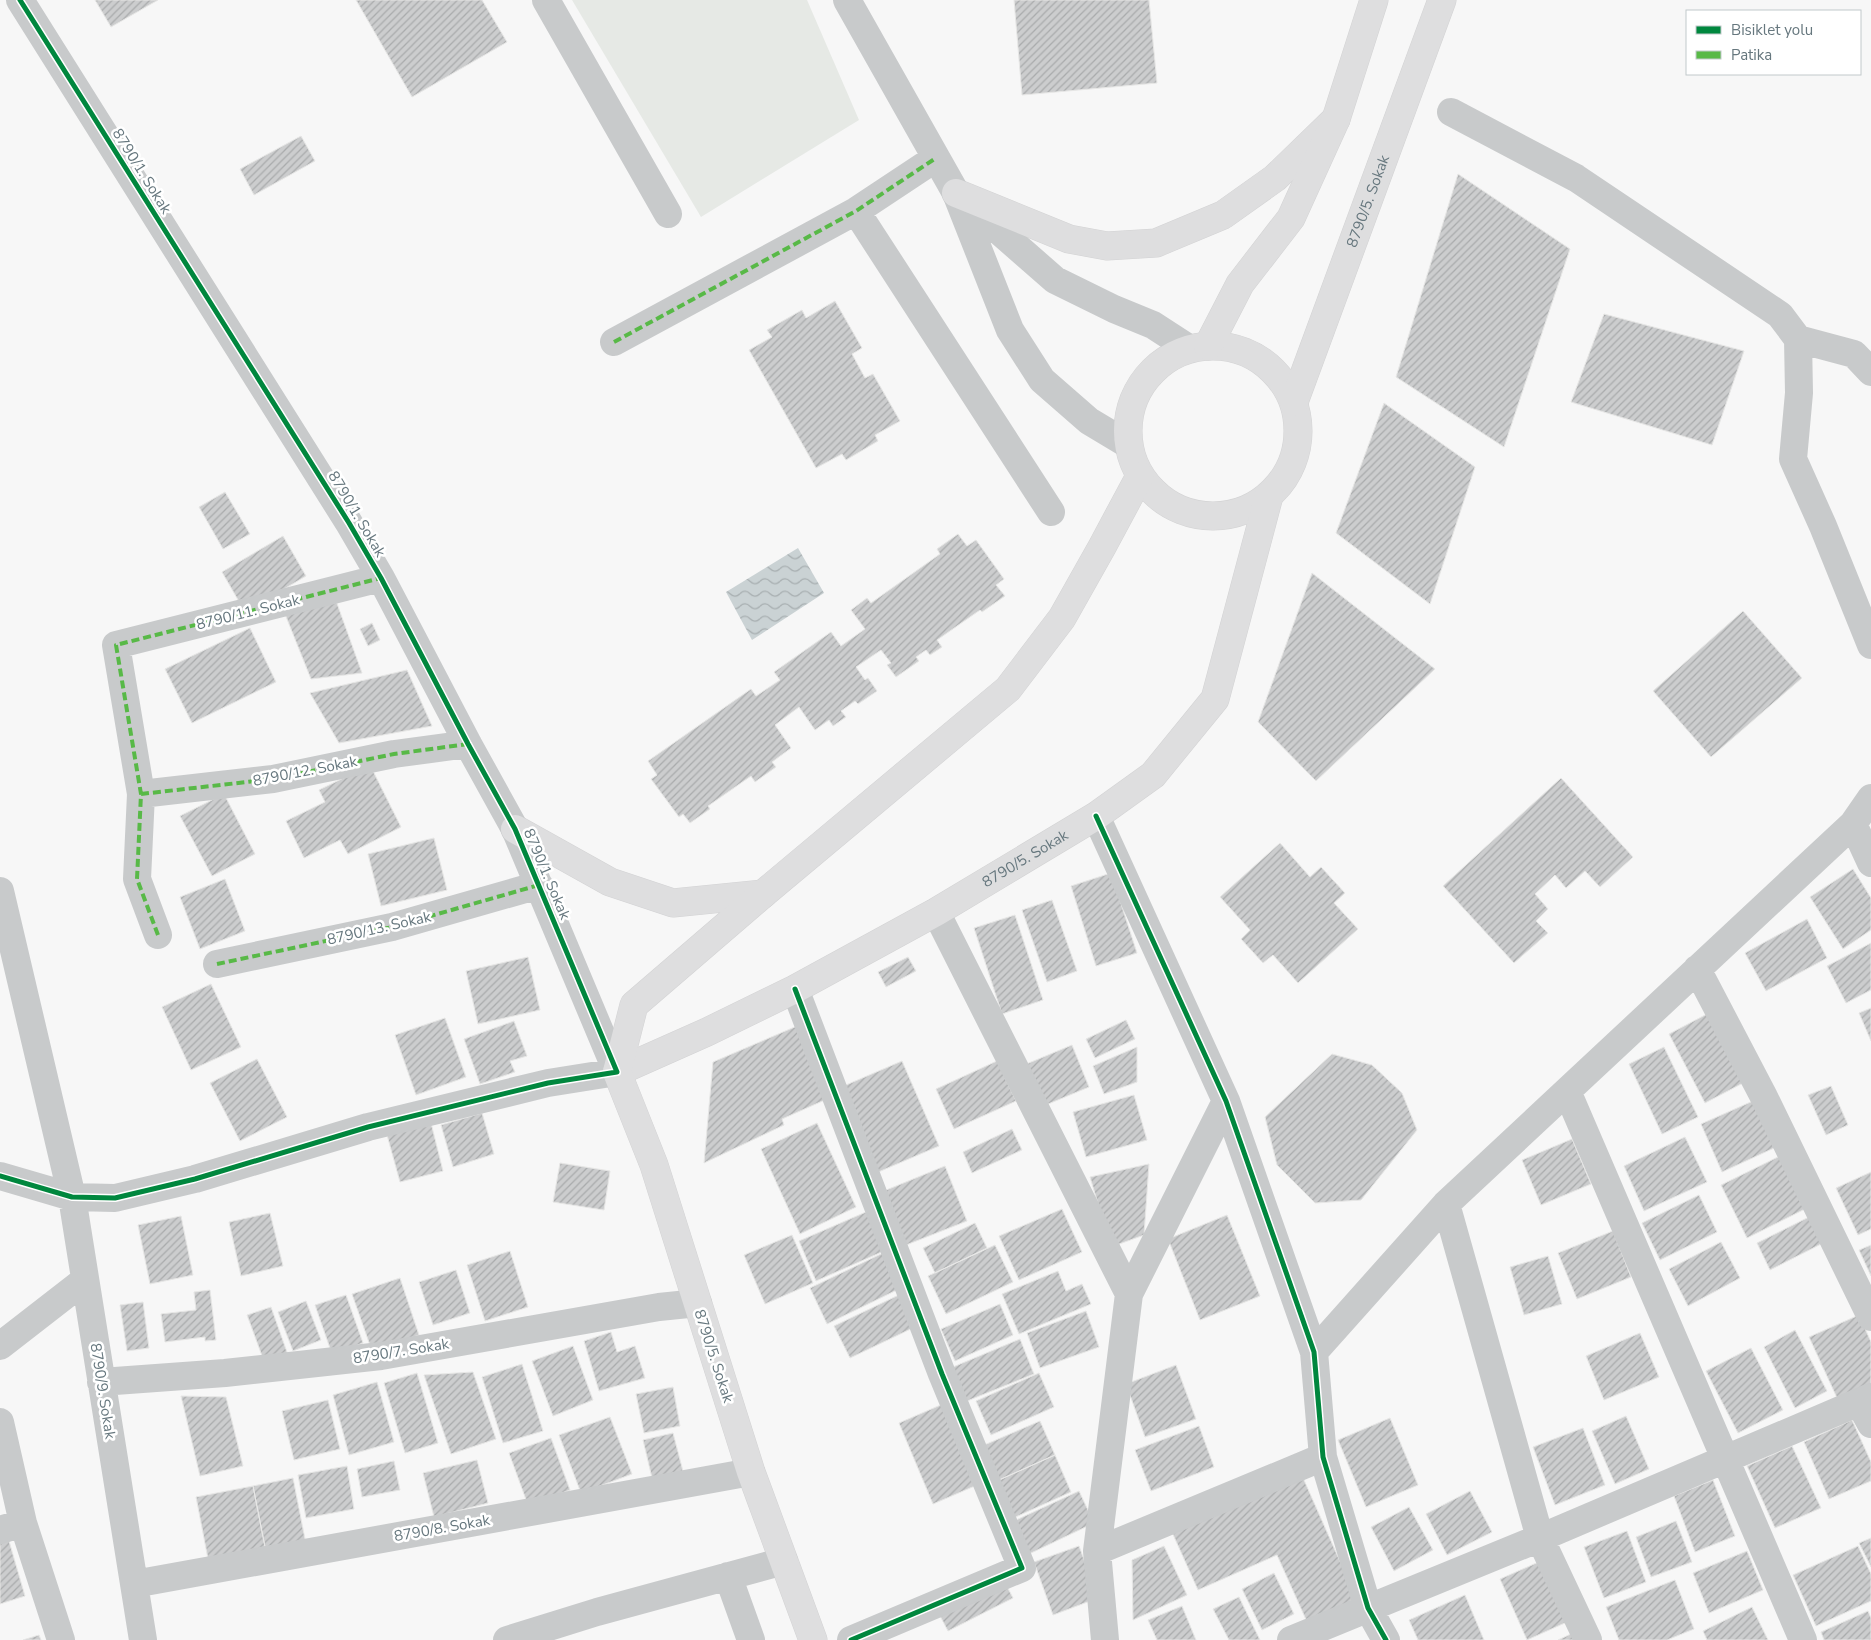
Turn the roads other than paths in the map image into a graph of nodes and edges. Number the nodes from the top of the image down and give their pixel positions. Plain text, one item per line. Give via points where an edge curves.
1 (20, 0) edge
2 (546, 0) edge
3 (846, 0) edge
4 (1374, 0) edge
5 (1442, 0) edge
6 (1451, 112) dead end
7 (1336, 118) junction
8 (936, 158) junction
9 (956, 193) junction
10 (856, 211) junction
11 (668, 214) dead end
12 (1798, 339) junction
13 (614, 342) dead end
14 (1199, 347) junction
15 (1871, 372) edge
16 (1294, 402) junction
17 (1128, 445) junction
18 (1140, 476) junction
19 (1268, 496) junction
20 (1051, 512) dead end
21 (381, 578) junction
22 (1871, 645) edge
23 (468, 744) junction
24 (141, 794) junction
25 (1871, 798) edge
26 (1096, 816) junction
27 (1853, 824) junction
28 (515, 829) junction
29 (1871, 863) edge
30 (539, 885) junction
31 (0, 891) edge
32 (763, 894) junction
33 (936, 912) junction
34 (158, 935) dead end
35 (217, 964) dead end
36 (1697, 969) junction
37 (795, 989) junction
38 (617, 1072) junction
39 (1567, 1091) junction
40 (1226, 1101) junction
41 (0, 1176) edge
42 (72, 1198) junction
43 (1446, 1204) junction
44 (85, 1280) junction
45 (1129, 1294) junction
46 (698, 1303) junction
47 (1871, 1317) edge
48 (0, 1346) edge
49 (1314, 1352) junction
50 (101, 1382) junction
51 (1867, 1407) edge
52 (0, 1422) edge
53 (1322, 1457) junction
54 (1724, 1459) junction
55 (751, 1472) junction
56 (12, 1527) edge
57 (1540, 1538) junction
58 (1097, 1551) junction
59 (784, 1561) junction
60 (728, 1576) junction
61 (134, 1584) junction
62 (1368, 1608) junction
63 (574, 1630) edge
64 (61, 1640) edge
65 (144, 1640) edge
66 (507, 1640) edge
67 (751, 1640) edge
68 (813, 1640) edge
69 (852, 1640) edge
70 (1104, 1640) edge
71 (1291, 1640) edge
72 (1386, 1640) edge
73 (1588, 1640) edge
74 (1803, 1640) edge

1 - 21 street, 8790/1. Sokak
2 - 11 street
3 - 8 street
4 - 7 main road
5 - 16 main road, 8790/5. Sokak
6 - 12 street via 1576,178 1780,315
7 - 9 main road via 1275,178 1223,215 1156,243 1107,246 1069,239
7 - 14 main road via 1291,218 1240,284
8 - 9 street
8 - 10 street
9 - 14 street via 1055,280
9 - 17 street via 1010,330 1042,380 1089,421
10 - 13 street
10 - 20 street
12 - 15 street via 1854,354
12 - 22 street via 1799,393 1793,459
14 - 16 main road, 8790/5. Sokak via 1235,348 1261,360 1281,378
14 - 17 main road, 8790/5. Sokak via 1167,359 1148,375 1135,396 1128,420
16 - 19 main road, 8790/5. Sokak via 1298,436 1290,470
17 - 18 main road, 8790/5. Sokak
18 - 19 main road, 8790/5. Sokak via 1153,493 1170,505 1203,516 1231,514 1251,508
18 - 32 main road via 1062,618 1008,689
19 - 26 main road, 8790/5. Sokak via 1215,699 1154,775
21 - 23 street, 8790/1. Sokak
21 - 24 street, 8790/11. Sokak via 116,645
23 - 24 street, 8790/12. Sokak via 394,754 273,780
23 - 28 street, 8790/1. Sokak
24 - 34 street via 137,879
25 - 27 street
26 - 33 main road, 8790/5. Sokak
26 - 40 street
27 - 29 street
27 - 36 street
28 - 30 street, 8790/1. Sokak
28 - 32 main road via 610,882 673,903
30 - 35 street, 8790/13. Sokak via 392,927
30 - 38 street, 8790/1. Sokak
31 - 42 street, 8790/9. Sokak
32 - 38 main road via 634,1005
33 - 37 main road, 8790/5. Sokak
33 - 45 street
36 - 39 street
36 - 47 street via 1764,1097
37 - 38 main road, 8790/5. Sokak
37 - 69 street via 942,1374 1022,1568
38 - 42 street via 548,1083 386,1122 194,1179 115,1198
38 - 46 main road, 8790/5. Sokak via 654,1164
39 - 43 street
39 - 54 street
40 - 45 street
40 - 49 street
41 - 42 street
42 - 44 street, 8790/9. Sokak
43 - 49 street
43 - 57 street
44 - 48 street
44 - 50 street, 8790/9. Sokak
45 - 58 street
46 - 50 street, 8790/7. Sokak via 380,1356 225,1373
46 - 55 main road, 8790/5. Sokak
49 - 53 street
50 - 61 street, 8790/9. Sokak
51 - 54 street
52 - 56 street
53 - 58 street
53 - 62 street
54 - 57 street
54 - 74 street
55 - 59 main road, 8790/5. Sokak
55 - 61 street, 8790/8. Sokak
56 - 64 street
57 - 62 street
57 - 73 street
58 - 70 street
59 - 60 street
59 - 68 main road, 8790/5. Sokak
60 - 63 street
60 - 67 street
61 - 65 street, 8790/9. Sokak
62 - 71 street
62 - 72 street
63 - 66 street

